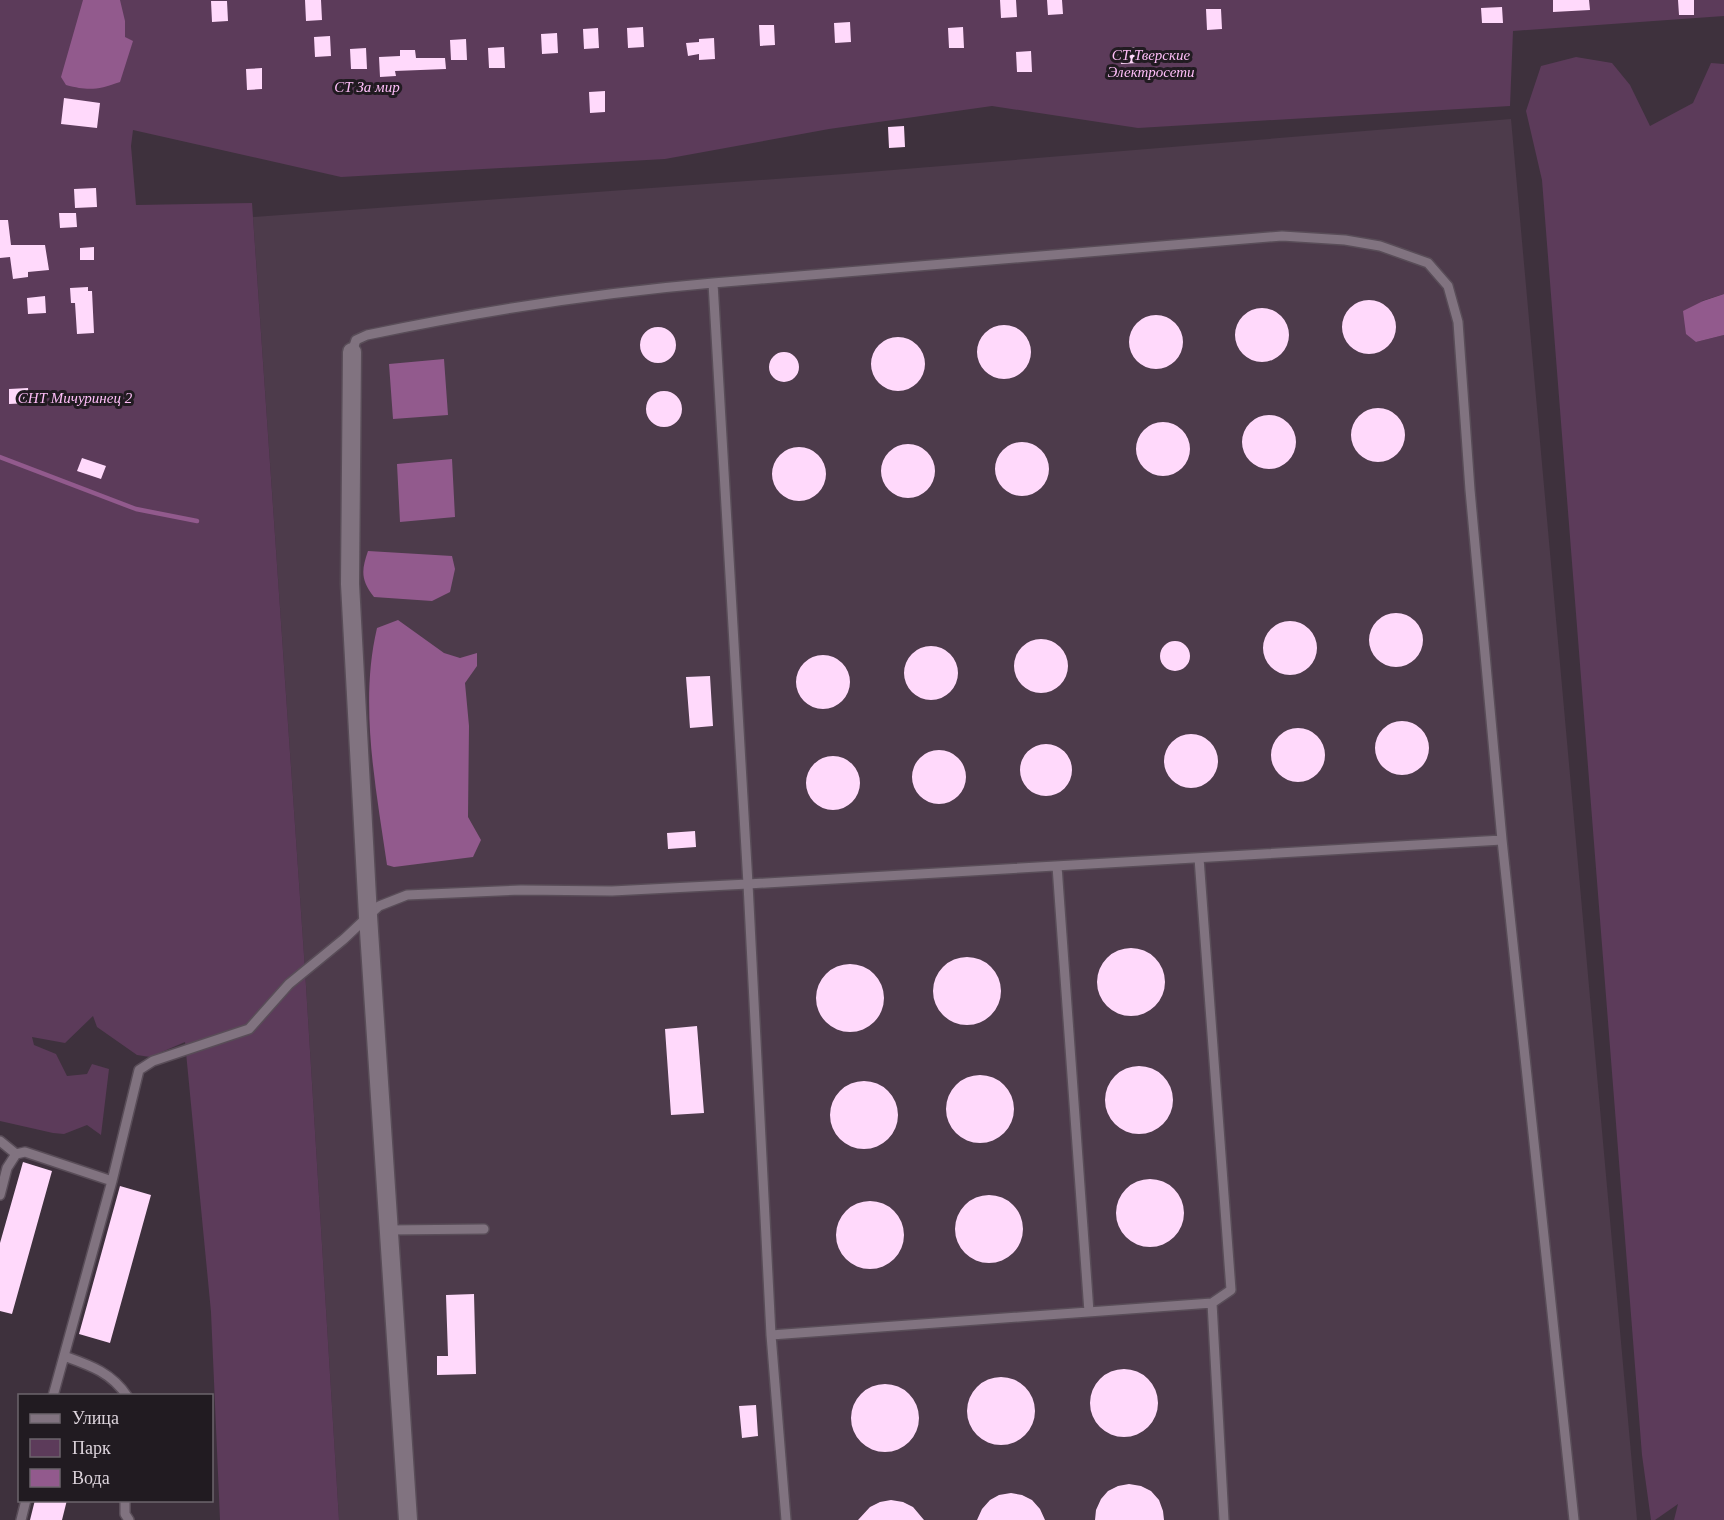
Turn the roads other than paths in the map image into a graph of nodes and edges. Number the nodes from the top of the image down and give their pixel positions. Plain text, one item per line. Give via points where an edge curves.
1 (713, 283) junction
2 (352, 352) joint
3 (1502, 840) junction
4 (1199, 858) junction
5 (1057, 866) junction
6 (748, 884) junction
7 (368, 916) junction
8 (0, 1141) edge
9 (16, 1154) junction
10 (112, 1181) junction
11 (0, 1195) edge
12 (484, 1229) dead end
13 (389, 1230) junction
14 (1212, 1303) junction
15 (1089, 1312) junction
16 (771, 1335) junction
17 (64, 1356) junction
18 (53, 1394) edge
19 (126, 1394) edge
20 (26, 1502) edge
21 (125, 1502) edge
22 (21, 1520) edge
23 (129, 1520) edge
24 (408, 1520) edge
25 (786, 1520) edge
26 (1224, 1520) edge
27 (1574, 1520) edge

1 - 2 lane via 455,316 367,335 356,340
1 - 3 lane via 1282,236 1380,246 1428,263 1448,286 1458,322
1 - 6 lane
2 - 7 street via 350,584
3 - 4 lane
3 - 27 lane
4 - 5 lane
4 - 14 lane via 1231,1290
5 - 6 lane
5 - 15 lane
6 - 7 lane via 407,895 379,906
6 - 16 lane
7 - 10 lane via 289,984 249,1029 139,1070
7 - 13 street
8 - 9 lane
9 - 10 lane via 25,1152
9 - 11 lane via 7,1168
10 - 17 lane
12 - 13 lane
13 - 24 street
14 - 15 lane
14 - 26 lane
15 - 16 lane
16 - 25 lane
17 - 18 lane
17 - 19 lane via 97,1368 119,1383
20 - 22 lane
21 - 23 lane

